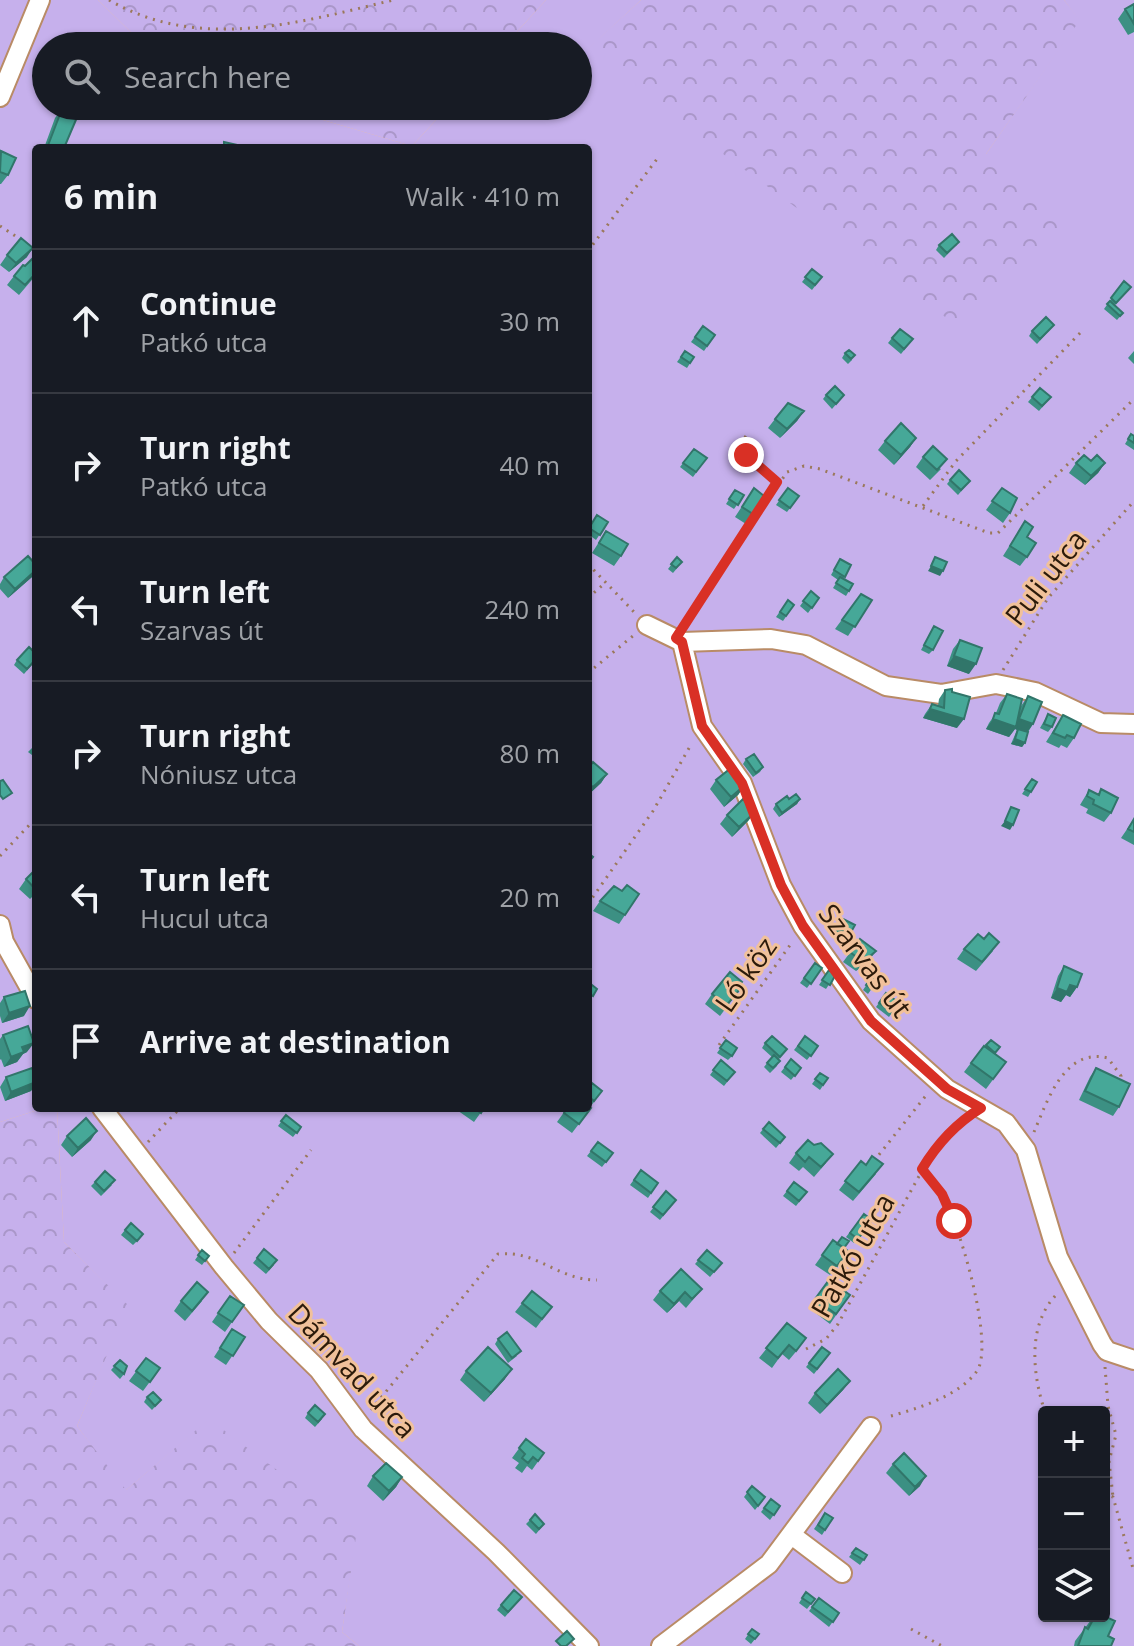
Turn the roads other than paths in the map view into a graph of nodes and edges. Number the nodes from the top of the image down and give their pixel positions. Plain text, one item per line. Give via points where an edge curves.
1 (40, 0) edge
2 (0, 97) edge
3 (647, 625) road end
4 (679, 640) junction
5 (1134, 724) edge
6 (0, 925) edge
7 (32, 992) edge
8 (105, 1112) edge
9 (1134, 1360) edge
10 (871, 1427) dead end
11 (793, 1536) junction
12 (842, 1573) dead end
13 (589, 1646) edge
14 (661, 1646) edge

1 - 2 street
3 - 4 street
4 - 5 street via 771,639 806,645 865,678 941,694 996,684 1035,692 1101,723
4 - 9 street, Szarvas út via 702,726 742,783 781,885 803,926 871,1021 934,1078 1006,1123 1026,1150 1069,1282 1107,1351
6 - 7 street
8 - 13 street, Dámvad utca via 224,1267 319,1370 363,1429
10 - 11 street
11 - 12 street
11 - 14 street via 769,1564

